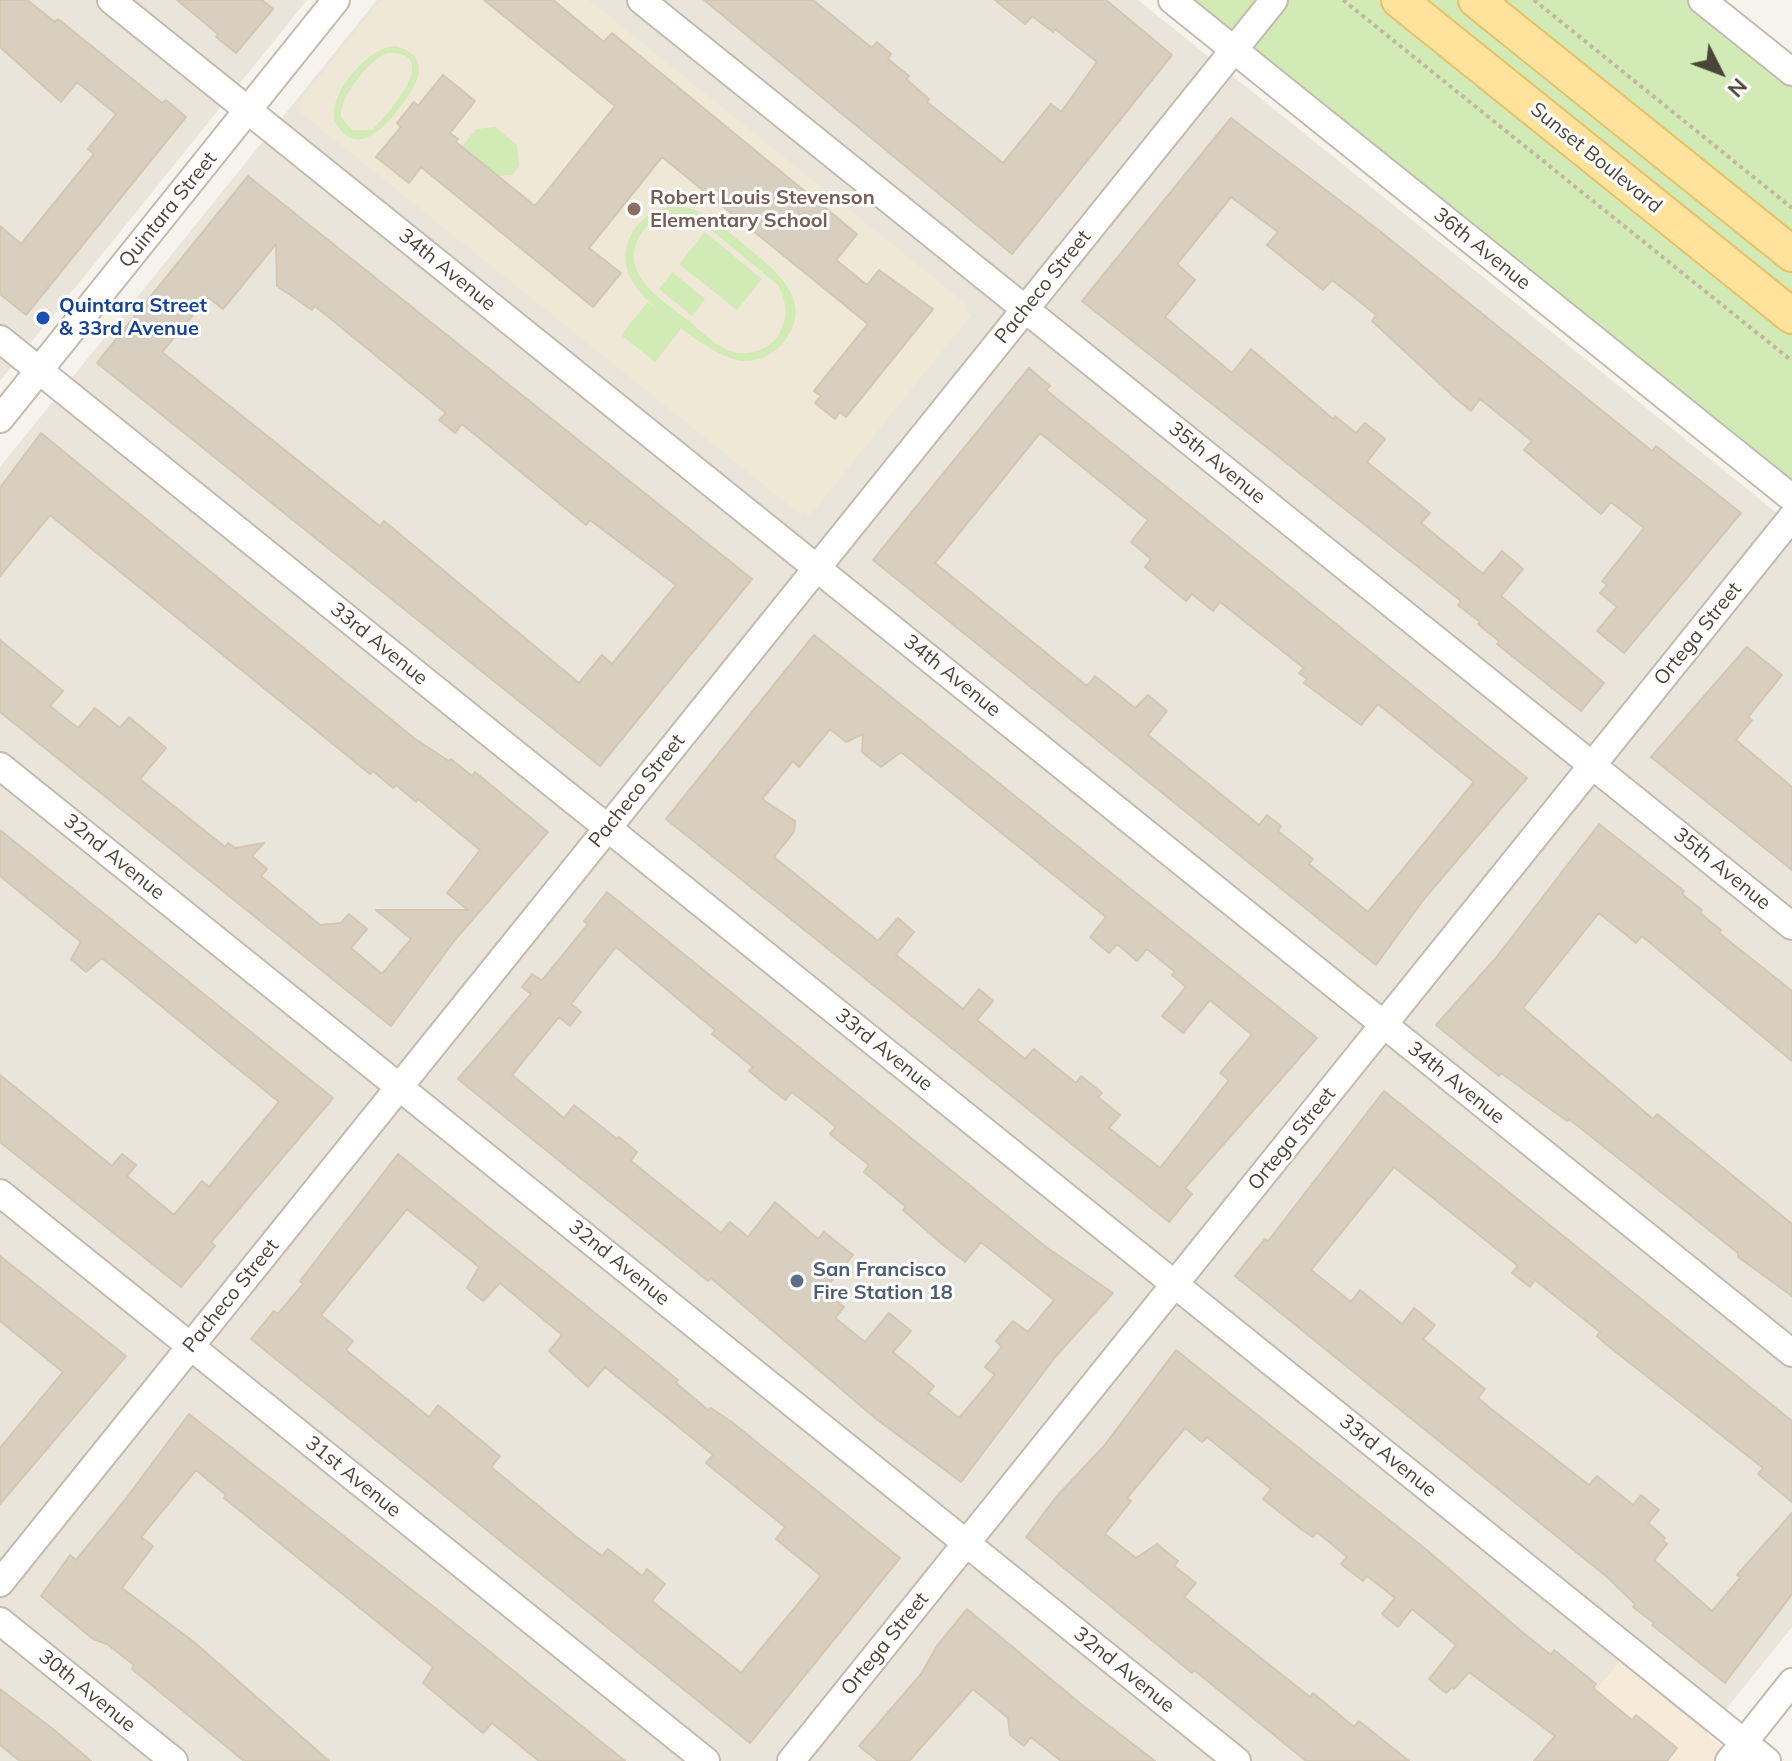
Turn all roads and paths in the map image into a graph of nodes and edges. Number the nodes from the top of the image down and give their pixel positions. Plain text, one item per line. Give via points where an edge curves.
1 (111, 0) edge
2 (336, 0) edge
3 (641, 0) edge
4 (1172, 0) edge
5 (1274, 0) edge
6 (1343, 0) edge
7 (1399, 0) edge
8 (1476, 0) edge
9 (1534, 0) edge
10 (1702, 0) edge
11 (1234, 50) junction
12 (1792, 72) edge
13 (248, 110) junction
14 (1792, 208) edge
15 (1792, 254) edge
16 (1025, 309) junction
17 (1792, 316) edge
18 (0, 339) edge
19 (1792, 361) edge
20 (39, 370) junction
21 (0, 419) edge
22 (1792, 498) edge
23 (1792, 517) edge
24 (817, 568) junction
25 (1593, 765) junction
26 (0, 766) edge
27 (607, 828) junction
28 (1792, 926) edge
29 (1384, 1024) junction
30 (399, 1087) junction
31 (0, 1193) edge
32 (1175, 1284) junction
33 (190, 1346) junction
34 (1792, 1353) edge
35 (967, 1543) junction
36 (0, 1583) edge
37 (0, 1621) edge
38 (1792, 1682) edge
39 (1736, 1752) edge
40 (174, 1761) edge
41 (706, 1761) edge
42 (791, 1761) edge
43 (1237, 1761) edge
44 (1767, 1761) edge

1 - 13 street, 34th Avenue
2 - 13 street, Quintara Street
3 - 16 street, 35th Avenue
4 - 11 street, 36th Avenue
5 - 11 street, Pacheco Street
6 - 19 path
7 - 17 main road, Sunset Boulevard
8 - 15 main road
9 - 14 path
10 - 12 street
11 - 16 street, Pacheco Street
11 - 22 street, 36th Avenue
13 - 20 street, Quintara Street
13 - 24 street, 34th Avenue
16 - 24 street, Pacheco Street
16 - 25 street, 35th Avenue
18 - 20 street, 33rd Avenue
20 - 21 street, Quintara Street
20 - 27 street, 33rd Avenue
23 - 25 street, Ortega Street
24 - 27 street, Pacheco Street
24 - 29 street, 34th Avenue
25 - 28 street, 35th Avenue
25 - 29 street, Ortega Street
26 - 30 street, 32nd Avenue
27 - 30 street, Pacheco Street
27 - 32 street, 33rd Avenue
29 - 32 street, Ortega Street
29 - 34 street, 34th Avenue
30 - 33 street, Pacheco Street
30 - 35 street, 32nd Avenue
31 - 33 street, 31st Avenue
32 - 35 street, Ortega Street
32 - 39 street, 33rd Avenue
33 - 36 street, Pacheco Street
33 - 41 street, 31st Avenue
35 - 42 street, Ortega Street
35 - 43 street, 32nd Avenue
37 - 40 street, 30th Avenue
38 - 39 street
39 - 44 street, 33rd Avenue

